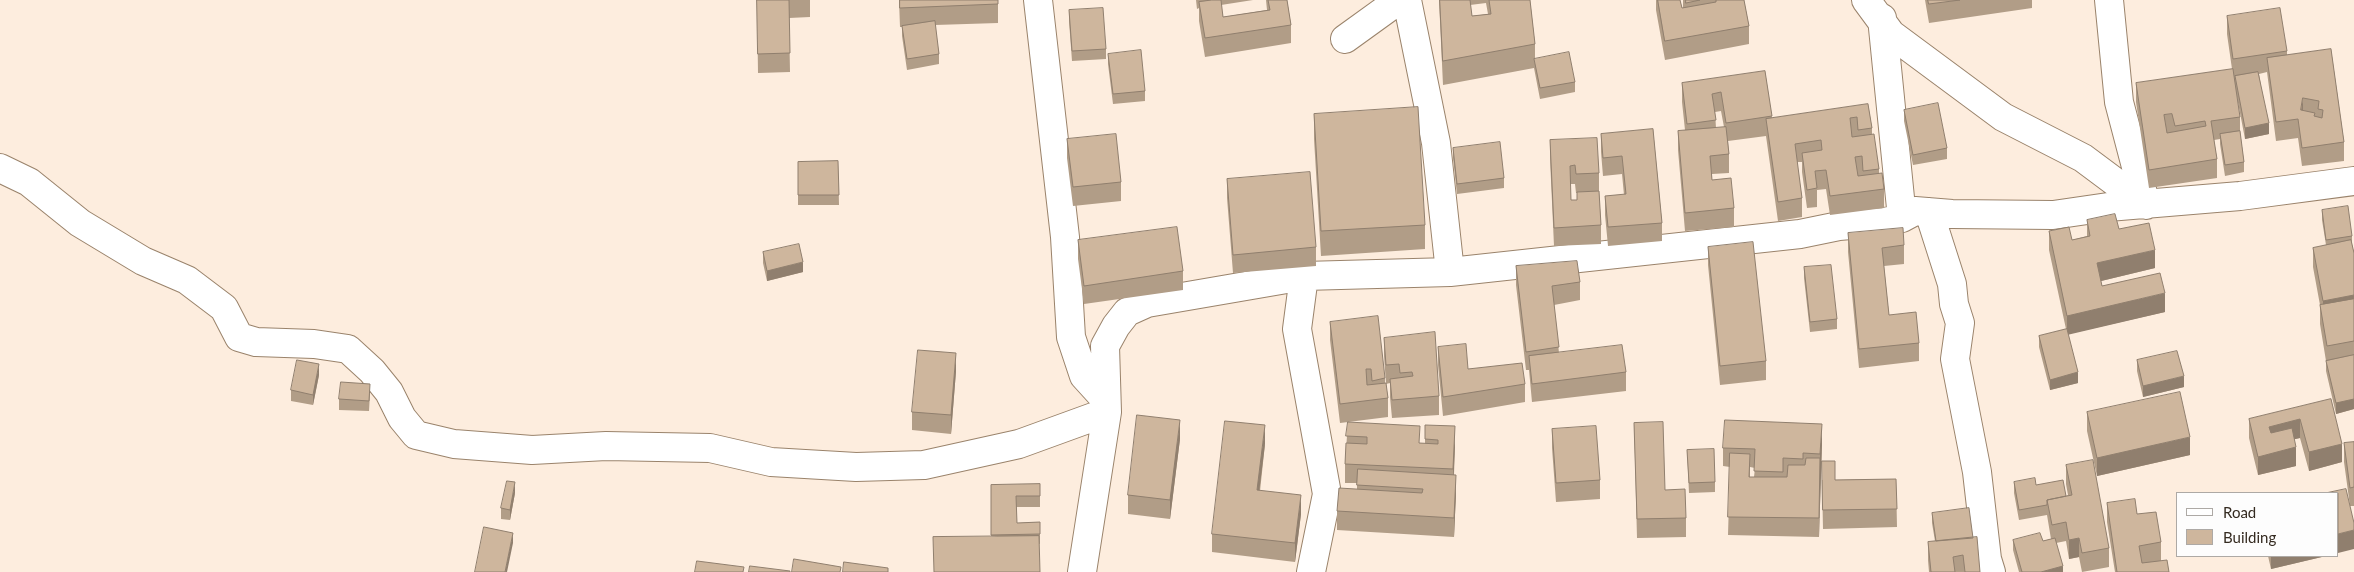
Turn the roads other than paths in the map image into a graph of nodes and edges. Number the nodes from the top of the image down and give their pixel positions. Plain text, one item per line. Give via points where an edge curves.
1 (1038, 0) edge
2 (1399, 0) edge
3 (1407, 0) edge
4 (1866, 0) edge
5 (2109, 0) edge
6 (1880, 12) edge
7 (1344, 40) dead end
8 (0, 168) edge
9 (2354, 181) edge
10 (2146, 205) junction
11 (1928, 212) junction
12 (1902, 218) junction
13 (1450, 272) junction
14 (1304, 276) junction
15 (1107, 412) junction
16 (1082, 572) edge
17 (1311, 572) edge
18 (1991, 572) edge

1 - 15 street via 1064,236 1071,337 1084,376 1104,398
2 - 7 street
3 - 13 street via 1436,143
4 - 6 street
5 - 10 street via 2119,102
6 - 10 street via 1890,34 2003,117 2083,158
6 - 12 street
8 - 15 street via 29,182 80,222 143,261 187,280 224,308 239,337 256,342 348,349 389,392 402,418 416,435 454,444 532,450 606,446 710,448 771,462 856,467 924,465 1019,444
9 - 10 street
10 - 11 street via 2053,215
11 - 12 street via 1916,211
11 - 18 street via 1952,284 1960,323 1955,359 1977,472
12 - 13 street via 1800,234
13 - 14 street
14 - 15 street via 1147,303 1127,312 1105,346
14 - 17 street via 1298,328 1327,494
15 - 16 street

